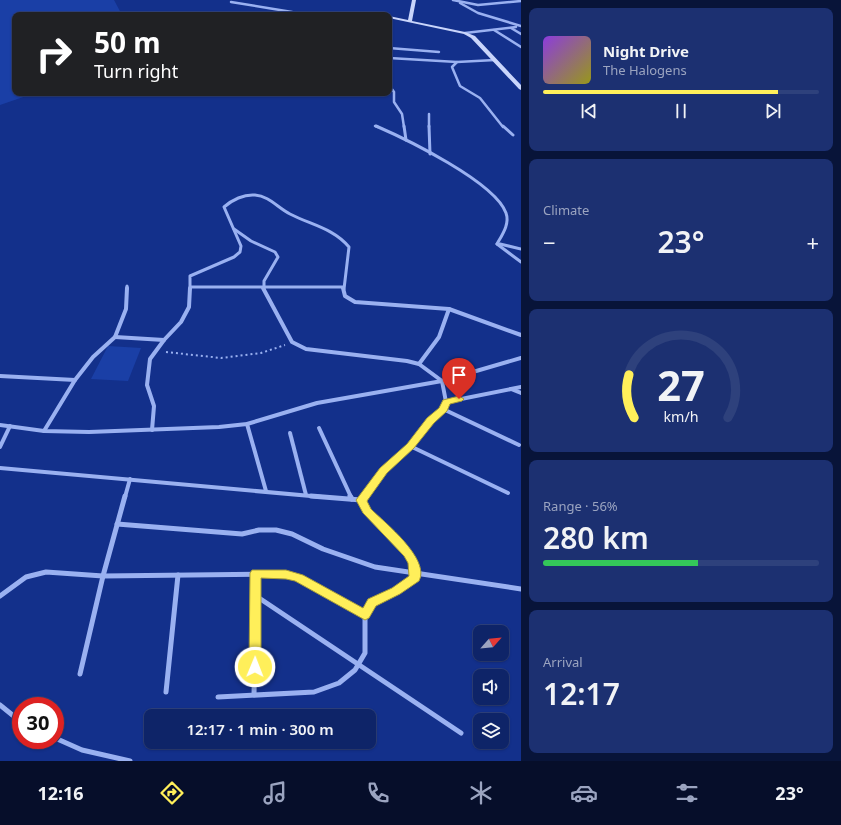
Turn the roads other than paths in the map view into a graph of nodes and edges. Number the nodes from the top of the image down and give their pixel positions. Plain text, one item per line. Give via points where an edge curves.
1 (414, 0) edge
2 (453, 0) edge
3 (521, 1) edge
4 (231, 2) dead end
5 (458, 2) junction
6 (292, 12) joint
7 (333, 12) edge
8 (392, 18) edge
9 (410, 21) junction
10 (521, 27) edge
11 (511, 28) junction
12 (494, 30) junction
13 (465, 33) junction
14 (521, 34) edge
15 (392, 48) edge
16 (521, 48) edge
17 (439, 52) dead end
18 (392, 58) edge
19 (495, 60) junction
20 (457, 62) junction
21 (521, 88) edge
22 (392, 89) edge
23 (429, 114) dead end
24 (374, 126) dead end
25 (513, 135) dead end
26 (406, 140) junction
27 (430, 154) junction
28 (234, 229) junction
29 (497, 244) junction
30 (521, 249) edge
31 (521, 262) edge
32 (127, 286) dead end
33 (191, 287) junction
34 (343, 287) junction
35 (263, 288) junction
36 (449, 309) junction
37 (521, 335) edge
38 (115, 337) junction
39 (164, 340) junction
40 (521, 358) edge
41 (419, 364) junction
42 (0, 376) edge
43 (75, 380) junction
44 (442, 381) junction
45 (521, 387) edge
46 (510, 388) junction
47 (521, 393) edge
48 (446, 402) junction
49 (443, 409) junction
50 (247, 424) junction
51 (0, 425) edge
52 (10, 426) junction
53 (319, 428) dead end
54 (152, 430) junction
55 (44, 431) junction
56 (290, 433) dead end
57 (410, 446) junction
58 (519, 446) dead end
59 (0, 447) edge
60 (0, 468) edge
61 (130, 479) junction
62 (266, 491) junction
63 (508, 493) dead end
64 (306, 495) junction
65 (352, 499) junction
66 (361, 500) junction
67 (117, 524) junction
68 (256, 573) junction
69 (415, 573) junction
70 (178, 575) junction
71 (103, 576) junction
72 (521, 589) edge
73 (0, 596) edge
74 (256, 596) junction
75 (365, 615) junction
76 (359, 663) junction
77 (80, 674) dead end
78 (166, 692) dead end
79 (254, 695) junction
80 (218, 698) dead end
81 (0, 705) edge
82 (12, 715) edge
83 (461, 733) dead end
84 (64, 742) edge
85 (130, 761) edge

1 - 9 street
2 - 5 street
3 - 5 street via 484,6
4 - 6 street
5 - 10 street via 478,13
6 - 7 street
8 - 9 street
9 - 13 street
10 - 11 street
11 - 12 street
11 - 14 street
12 - 13 street
12 - 16 street
13 - 19 street
15 - 17 street
18 - 20 street
19 - 20 street
19 - 21 street
20 - 25 street via 452,67 460,86 480,98 504,128
22 - 26 street via 394,102 402,114
23 - 27 street
24 - 26 street
26 - 27 street
27 - 29 street via 486,188 506,212 506,227
28 - 33 street via 241,246 240,252 234,257 193,273 190,276
28 - 34 street via 224,207 230,202 253,195 263,196 291,215 332,232 349,247
28 - 35 street via 251,241 275,252 278,257 264,281
29 - 30 street
29 - 31 street
32 - 38 street via 126,309
33 - 35 street
33 - 39 street via 189,307 181,322
34 - 35 street
34 - 36 street via 345,296 364,304
35 - 41 street via 292,342 306,349
36 - 37 street
36 - 41 street via 439,337
38 - 39 street
38 - 43 street via 93,357
39 - 54 street via 150,359 147,385 154,406
40 - 44 street
41 - 44 street
42 - 43 street
43 - 55 street
44 - 48 street
44 - 50 street via 317,403
45 - 46 street
46 - 47 street
46 - 48 street
48 - 49 street
49 - 57 street
49 - 58 street
50 - 54 street
50 - 62 street
51 - 52 street
52 - 55 street
52 - 59 street
53 - 65 street
54 - 55 street
56 - 64 street
57 - 63 street
57 - 66 street via 384,471
60 - 61 street
61 - 62 street
61 - 67 street
62 - 64 street
64 - 65 street
65 - 66 street
66 - 69 street via 366,511 408,554 414,563
67 - 69 street via 242,534 276,530 376,567
67 - 71 street
68 - 70 street
68 - 74 street
68 - 75 street via 286,574 299,578
69 - 72 street
69 - 75 street via 415,578 396,591 372,602
70 - 71 street
70 - 78 street
71 - 73 street via 46,572 26,577
71 - 77 street
74 - 76 street
74 - 79 street
75 - 76 street via 365,653
76 - 79 street via 355,670 339,683 314,692
76 - 83 street
79 - 80 street
81 - 82 street
84 - 85 street via 82,750

